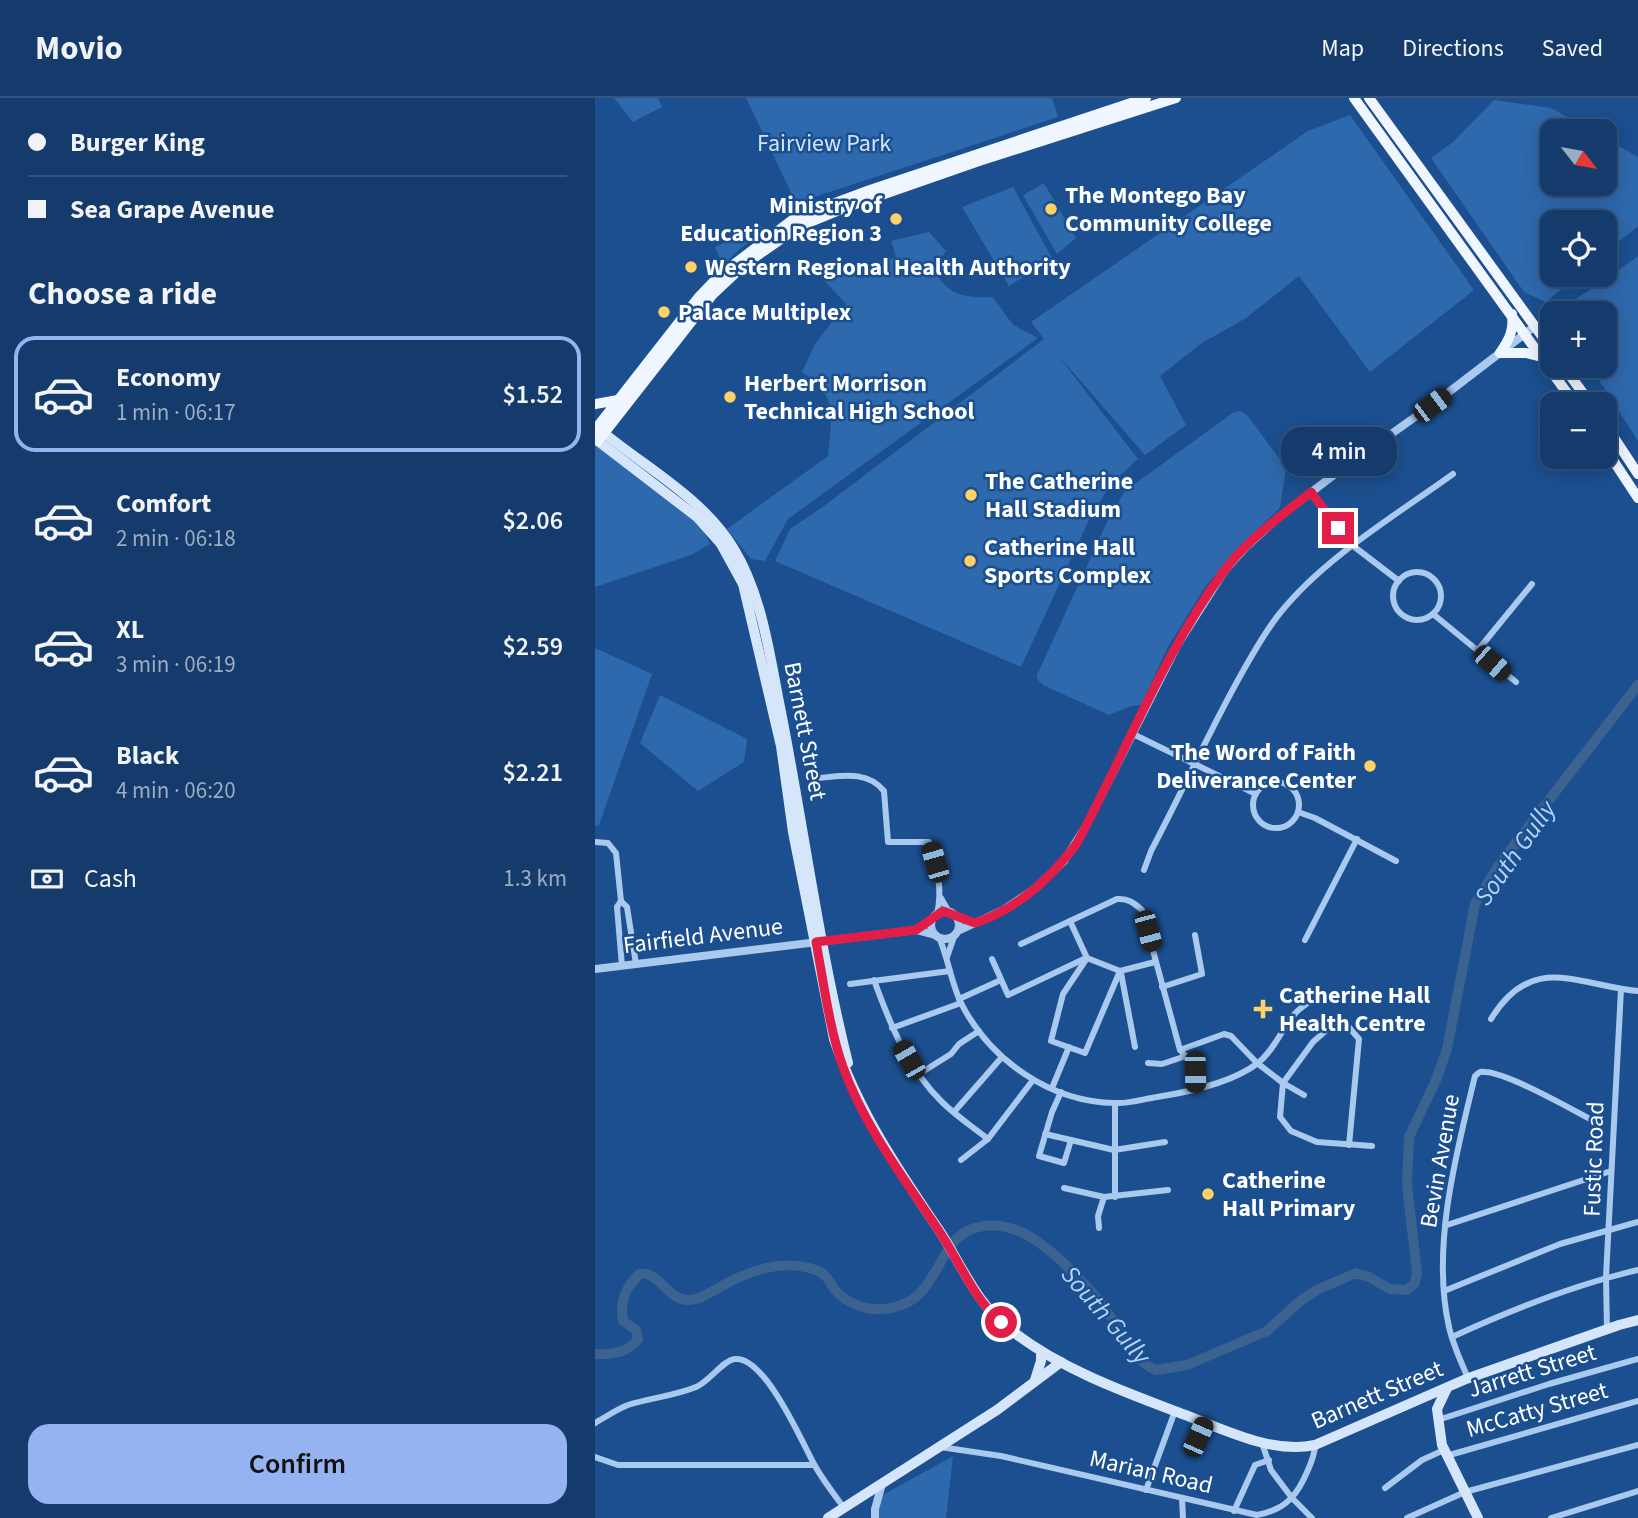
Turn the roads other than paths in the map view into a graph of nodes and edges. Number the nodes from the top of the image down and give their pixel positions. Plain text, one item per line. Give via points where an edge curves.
1 (1146, 98) edge
2 (1176, 98) edge
3 (1354, 98) edge
4 (1370, 98) edge
5 (1512, 314) junction
6 (1531, 330) junction
7 (1540, 339) edge
8 (1540, 352) edge
9 (1500, 353) junction
10 (1540, 356) edge
11 (618, 400) junction
12 (595, 404) edge
13 (597, 433) edge
14 (1617, 442) edge
15 (1617, 466) edge
16 (1453, 474) dead end
17 (1638, 474) edge
18 (1311, 492) junction
19 (1638, 498) edge
20 (1352, 545) junction
21 (1399, 581) junction
22 (1532, 584) dead end
23 (1433, 614) junction
24 (1478, 650) junction
25 (1517, 682) dead end
26 (1133, 734) junction
27 (1195, 764) junction
28 (819, 778) dead end
29 (1256, 794) junction
30 (1298, 812) junction
31 (1357, 839) junction
32 (595, 842) edge
33 (1396, 861) dead end
34 (1144, 870) dead end
35 (941, 898) junction
36 (621, 901) junction
37 (953, 914) junction
38 (935, 916) junction
39 (1070, 922) junction
40 (975, 923) junction
41 (916, 930) junction
42 (956, 933) junction
43 (1195, 935) dead end
44 (937, 936) junction
45 (1305, 940) dead end
46 (819, 941) junction
47 (1021, 944) dead end
48 (947, 957) junction
49 (1087, 958) junction
50 (992, 959) dead end
51 (1155, 962) junction
52 (636, 964) junction
53 (622, 966) junction
54 (595, 969) edge
55 (950, 971) junction
56 (1120, 971) junction
57 (874, 980) junction
58 (1001, 980) junction
59 (850, 984) dead end
60 (1163, 987) junction
61 (1621, 989) junction
62 (1638, 991) edge
63 (960, 1001) junction
64 (1309, 1002) dead end
65 (1491, 1019) dead end
66 (892, 1028) junction
67 (979, 1031) junction
68 (1069, 1047) junction
69 (1135, 1047) dead end
70 (1180, 1050) junction
71 (1186, 1056) junction
72 (1002, 1057) junction
73 (1148, 1063) dead end
74 (1257, 1063) junction
75 (919, 1073) junction
76 (1033, 1080) junction
77 (1283, 1083) junction
78 (1052, 1088) junction
79 (1195, 1089) junction
80 (1061, 1092) junction
81 (1304, 1094) dead end
82 (1115, 1103) junction
83 (954, 1112) junction
84 (1592, 1120) dead end
85 (1045, 1134) junction
86 (988, 1139) junction
87 (1071, 1140) junction
88 (1164, 1142) dead end
89 (1349, 1144) junction
90 (1373, 1146) dead end
91 (1114, 1150) junction
92 (961, 1160) dead end
93 (1611, 1171) junction
94 (1064, 1188) dead end
95 (1168, 1190) dead end
96 (1104, 1197) junction
97 (1115, 1197) junction
98 (1638, 1222) edge
99 (1447, 1226) junction
100 (1099, 1228) dead end
101 (1610, 1229) junction
102 (1638, 1270) edge
103 (1606, 1277) junction
104 (1444, 1291) junction
105 (1638, 1320) edge
106 (1607, 1330) junction
107 (1452, 1337) junction
108 (1041, 1352) junction
109 (1638, 1359) edge
110 (1061, 1362) junction
111 (1468, 1378) junction
112 (1035, 1380) junction
113 (1447, 1388) junction
114 (1418, 1400) junction
115 (1638, 1401) edge
116 (1175, 1411) junction
117 (1438, 1414) junction
118 (1204, 1422) junction
119 (595, 1423) edge
120 (1262, 1443) junction
121 (1638, 1445) edge
122 (1315, 1446) junction
123 (940, 1447) junction
124 (1191, 1451) dead end
125 (1445, 1453) junction
126 (595, 1457) edge
127 (1269, 1460) junction
128 (814, 1465) junction
129 (882, 1484) junction
130 (1385, 1488) dead end
131 (1146, 1490) junction
132 (1638, 1491) edge
133 (1465, 1492) junction
134 (1182, 1498) junction
135 (1292, 1498) junction
136 (1234, 1511) junction
137 (839, 1514) edge
138 (875, 1518) edge
139 (1183, 1518) edge
140 (1312, 1518) edge
141 (1407, 1518) edge
142 (1478, 1518) edge
143 (1551, 1518) edge

1 - 11 main road via 795,218 720,275
2 - 13 main road via 979,161 800,226 745,264 713,295
3 - 5 main road
4 - 6 main road
5 - 6 main road
5 - 9 main road via 1510,338
6 - 7 main road
6 - 8 main road
6 - 9 street
9 - 10 main road
9 - 18 street
11 - 12 main road
11 - 13 main road
13 - 46 main road, Barnett Street via 646,464 711,518 750,579 780,708
14 - 17 main road
15 - 19 main road
16 - 20 street
18 - 20 street
18 - 26 street via 1225,570 1178,644
20 - 21 street
20 - 27 street via 1298,591 1274,621
21 - 23 street via 1394,601 1400,613 1413,620
21 - 23 street via 1413,573 1432,578 1441,596
22 - 24 street
23 - 24 street
24 - 25 street
26 - 27 street
26 - 40 street via 1064,861 1003,911
27 - 29 street
27 - 34 street
28 - 35 street via 858,775 878,784 884,790 888,842 929,842
29 - 30 street via 1274,782 1288,785 1298,796
29 - 30 street via 1255,814 1266,825 1285,826
30 - 31 street
31 - 33 street
31 - 45 street
32 - 36 street via 605,841 615,848
35 - 37 street
35 - 38 street
36 - 52 street via 627,907
36 - 53 street via 617,907
37 - 38 street
37 - 40 street
37 - 42 street via 959,922
38 - 41 street
38 - 44 street via 932,927
39 - 47 street
39 - 49 street
39 - 51 street via 1117,899 1133,902 1142,910
40 - 42 street
41 - 44 street
41 - 46 street, Fairfield Avenue
42 - 44 street via 947,938
42 - 48 street
43 - 60 street via 1202,974
44 - 48 street
46 - 52 street, Fairfield Avenue
46 - 108 main road, Barnett Street via 834,1039 856,1096 883,1146 985,1306
48 - 55 street
49 - 56 street
49 - 58 street via 1008,995
49 - 68 street via 1063,994 1051,1041
50 - 58 street
51 - 56 street
51 - 60 street
52 - 53 street, Fairfield Avenue
53 - 54 street, Fairfield Avenue
55 - 57 street
55 - 63 street
56 - 68 street via 1085,1054
56 - 69 street
57 - 59 street
57 - 66 street
58 - 63 street
60 - 70 street
61 - 62 street
61 - 65 street via 1547,977 1514,990
61 - 93 street, Fustic Road
63 - 66 street
63 - 67 street
64 - 74 street via 1292,1016
66 - 75 street
67 - 72 street
67 - 75 street
68 - 78 street
70 - 71 street
70 - 74 street via 1224,1034
71 - 73 street via 1163,1064
71 - 79 street via 1195,1072
72 - 76 street
72 - 83 street
74 - 77 street
74 - 79 street
75 - 83 street
76 - 78 street
76 - 86 street
77 - 81 street
77 - 89 street via 1280,1117 1291,1131 1317,1142
77 - 89 street via 1330,1027 1347,1025 1354,1031 1359,1039
78 - 80 street
79 - 82 street
80 - 82 street
80 - 85 street
82 - 91 street
83 - 86 street
84 - 99 street, Bevin Avenue via 1518,1083 1488,1072 1477,1074 1455,1158
85 - 87 street
85 - 87 street via 1039,1157 1064,1163
86 - 92 street
87 - 91 street
88 - 91 street
89 - 90 street
91 - 97 street
93 - 99 street
93 - 101 street, Fustic Road
94 - 96 street
95 - 97 street
96 - 97 street
96 - 100 street
98 - 101 street
99 - 104 street, Bevin Avenue
101 - 103 street, Fustic Road
101 - 104 street
102 - 103 street
103 - 106 street, Fustic Road
103 - 107 street via 1496,1316
104 - 107 street, Bevin Avenue
105 - 106 main road, Barnett Street
106 - 111 main road, Barnett Street
107 - 111 street, Bevin Avenue
108 - 110 main road, Barnett Street
108 - 112 main road
109 - 117 street, Jarrett Street
110 - 112 main road
110 - 116 main road, Barnett Street
111 - 113 main road, Barnett Street
112 - 123 main road
113 - 114 main road, Barnett Street
113 - 117 main road
114 - 117 main road
114 - 122 main road, Barnett Street
115 - 125 street, McCatty Street
116 - 118 main road, Barnett Street
116 - 131 street
117 - 125 main road
118 - 120 main road, Barnett Street
118 - 124 street
119 - 128 street via 628,1405 695,1388 734,1359 755,1368 780,1400
120 - 122 main road, Barnett Street via 1299,1449
120 - 127 street
121 - 133 street
122 - 135 street
123 - 129 main road
123 - 131 street, Marian Road via 1001,1456
125 - 130 street, McCatty Street via 1422,1460
125 - 133 main road
126 - 128 street via 618,1465
127 - 135 street
127 - 136 street via 1255,1465
128 - 137 street
129 - 137 main road
129 - 138 street
131 - 134 street, Marian Road
132 - 143 street
133 - 141 street
133 - 142 main road
134 - 136 street, Marian Road
134 - 139 street
135 - 136 street, Marian Road via 1269,1513
135 - 140 street

